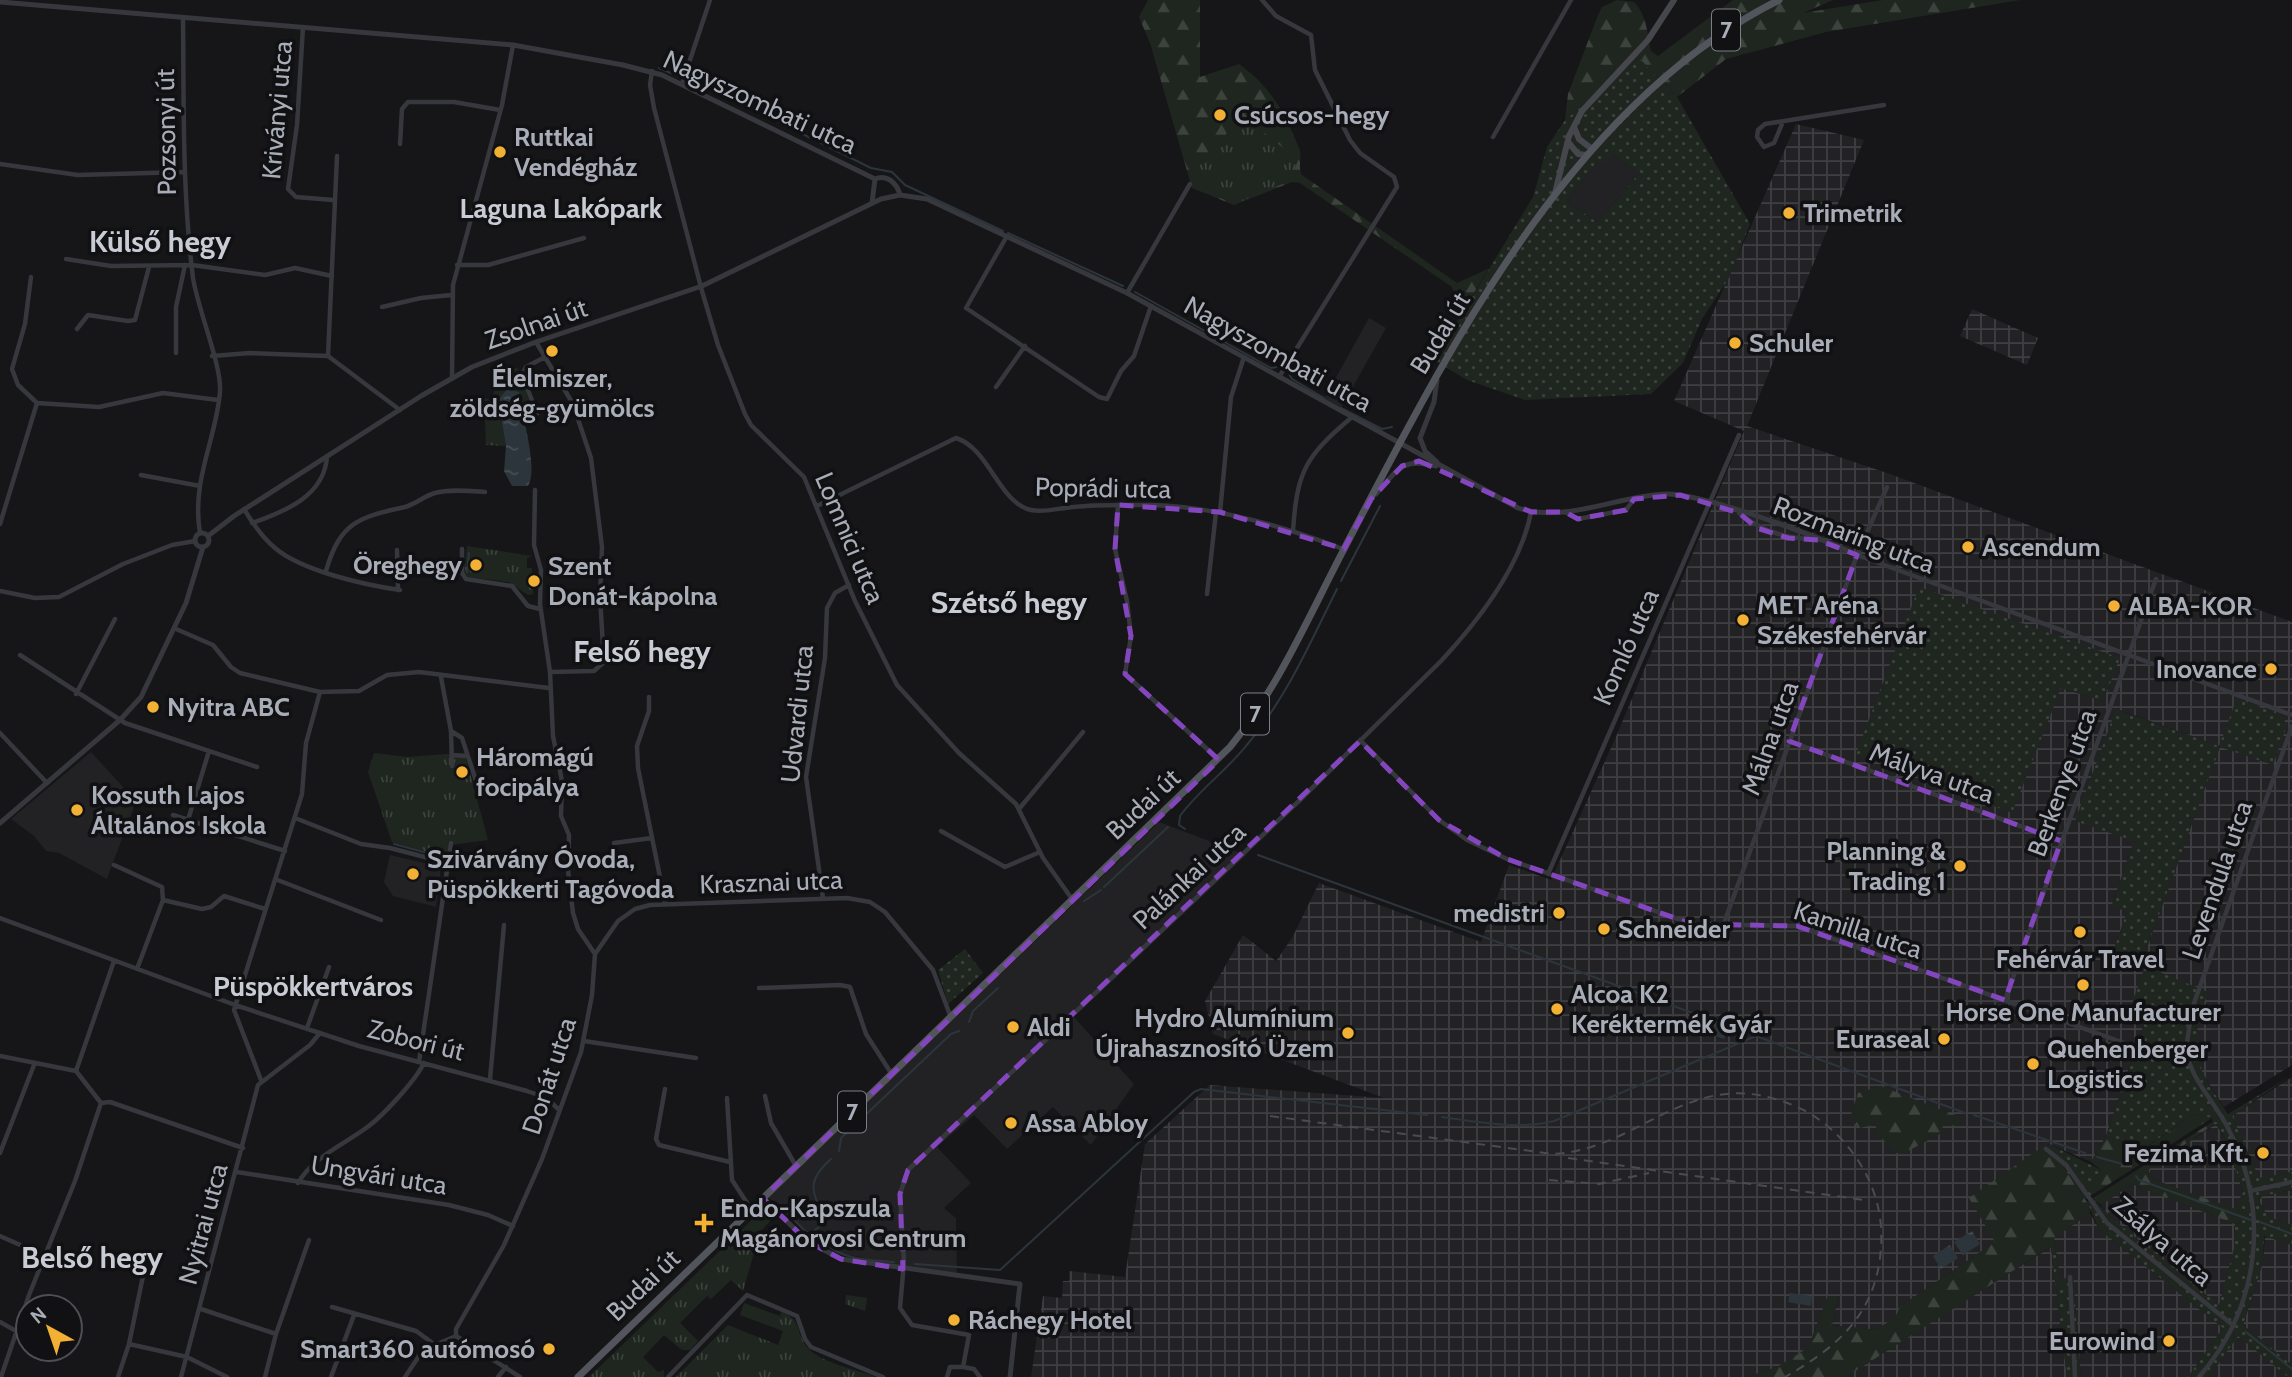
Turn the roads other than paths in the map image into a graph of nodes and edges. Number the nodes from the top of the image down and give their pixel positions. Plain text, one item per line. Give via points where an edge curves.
1 (710, 0) edge
2 (1262, 0) edge
3 (1571, 0) edge
4 (1674, 0) edge
5 (1779, 0) edge
6 (0, 2) edge
7 (183, 17) junction
8 (303, 27) junction
9 (513, 45) junction
10 (652, 71) junction
11 (682, 84) junction
12 (1884, 105) dead end
13 (500, 110) junction
14 (1782, 124) junction
15 (1574, 125) junction
16 (1493, 137) dead end
17 (1568, 142) junction
18 (400, 144) dead end
19 (1589, 152) junction
20 (337, 156) dead end
21 (0, 164) edge
22 (184, 172) junction
23 (875, 179) junction
24 (1190, 184) dead end
25 (900, 195) junction
26 (333, 200) junction
27 (872, 203) junction
28 (1551, 203) junction
29 (1007, 236) junction
30 (584, 238) dead end
31 (66, 258) dead end
32 (185, 265) junction
33 (192, 265) junction
34 (457, 265) junction
35 (149, 267) junction
36 (332, 276) junction
37 (31, 277) dead end
38 (702, 286) junction
39 (1127, 293) junction
40 (451, 295) junction
41 (1151, 306) junction
42 (382, 307) dead end
43 (77, 329) dead end
44 (536, 342) junction
45 (1025, 346) junction
46 (176, 353) dead end
47 (212, 356) junction
48 (328, 356) junction
49 (545, 357) junction
50 (1244, 357) junction
51 (1437, 376) junction
52 (1279, 377) junction
53 (452, 378) junction
54 (996, 387) dead end
55 (218, 400) junction
56 (37, 403) junction
57 (400, 410) junction
58 (537, 414) dead end
59 (1352, 417) junction
60 (1739, 435) dead end
61 (1401, 444) junction
62 (327, 456) junction
63 (1445, 469) junction
64 (141, 475) dead end
65 (200, 486) junction
66 (1887, 486) dead end
67 (535, 490) dead end
68 (485, 492) dead end
69 (1371, 499) junction
70 (1710, 503) junction
71 (1118, 505) junction
72 (817, 506) junction
73 (244, 509) junction
74 (1218, 512) junction
75 (1531, 512) junction
76 (252, 523) junction
77 (0, 524) edge
78 (1293, 531) junction
79 (200, 534) junction
80 (208, 536) junction
81 (195, 541) junction
82 (203, 547) junction
83 (462, 549) dead end
84 (1344, 549) junction
85 (397, 550) dead end
86 (1857, 555) junction
87 (326, 571) junction
88 (2156, 579) dead end
89 (849, 585) junction
90 (0, 592) edge
91 (1207, 594) dead end
92 (540, 609) junction
93 (115, 620) dead end
94 (176, 629) junction
95 (20, 655) dead end
96 (2128, 657) junction
97 (550, 672) junction
98 (441, 677) junction
99 (550, 688) junction
100 (320, 692) junction
101 (76, 694) junction
102 (649, 697) dead end
103 (2292, 715) edge
104 (120, 720) junction
105 (2292, 726) edge
106 (451, 731) junction
107 (1083, 732) dead end
108 (0, 733) edge
109 (1360, 740) junction
110 (1789, 741) junction
111 (209, 751) junction
112 (452, 755) junction
113 (468, 756) junction
114 (1219, 760) junction
115 (257, 766) dead end
116 (452, 766) dead end
117 (47, 783) junction
118 (480, 793) dead end
119 (1019, 810) junction
120 (173, 815) dead end
121 (295, 818) junction
122 (188, 820) junction
123 (0, 823) edge
124 (941, 831) dead end
125 (652, 838) junction
126 (2062, 841) junction
127 (451, 843) dead end
128 (614, 843) dead end
129 (285, 851) junction
130 (1040, 852) junction
131 (448, 863) junction
132 (114, 865) dead end
133 (1548, 874) junction
134 (275, 878) junction
135 (823, 898) junction
136 (163, 900) junction
137 (1072, 900) junction
138 (665, 902) junction
139 (265, 909) junction
140 (0, 918) edge
141 (381, 920) dead end
142 (503, 925) dead end
143 (1723, 926) junction
144 (595, 954) junction
145 (114, 961) junction
146 (329, 967) dead end
147 (136, 968) junction
148 (759, 988) dead end
149 (2005, 1000) junction
150 (235, 1005) junction
151 (950, 1015) junction
152 (307, 1028) junction
153 (321, 1032) junction
154 (584, 1041) junction
155 (2186, 1049) junction
156 (0, 1056) edge
157 (696, 1058) dead end
158 (422, 1063) junction
159 (34, 1065) junction
160 (76, 1071) junction
161 (891, 1073) junction
162 (490, 1079) junction
163 (261, 1080) junction
164 (665, 1088) dead end
165 (765, 1096) dead end
166 (562, 1097) junction
167 (547, 1098) junction
168 (727, 1098) dead end
169 (101, 1103) junction
170 (558, 1109) junction
171 (0, 1131) edge
172 (8, 1134) junction
173 (243, 1148) junction
174 (2046, 1149) dead end
175 (0, 1153) edge
176 (730, 1163) junction
177 (797, 1167) junction
178 (237, 1172) junction
179 (298, 1182) junction
180 (2292, 1182) edge
181 (2250, 1191) junction
182 (764, 1198) junction
183 (752, 1209) junction
184 (513, 1226) junction
185 (0, 1236) edge
186 (309, 1241) dead end
187 (45, 1256) junction
188 (903, 1269) junction
189 (143, 1276) dead end
190 (2070, 1277) dead end
191 (31, 1293) edge
192 (332, 1307) dead end
193 (201, 1309) junction
194 (354, 1315) junction
195 (2234, 1326) junction
196 (276, 1334) junction
197 (456, 1336) junction
198 (14, 1337) edge
199 (129, 1344) junction
200 (434, 1344) junction
201 (187, 1357) junction
202 (506, 1367) junction
203 (963, 1367) junction
204 (1, 1377) edge
205 (118, 1377) edge
206 (181, 1377) edge
207 (227, 1377) edge
208 (265, 1377) edge
209 (331, 1377) edge
210 (405, 1377) edge
211 (498, 1377) edge
212 (520, 1377) edge
213 (578, 1377) edge
214 (668, 1377) edge
215 (883, 1377) edge
216 (947, 1377) edge
217 (980, 1377) edge
218 (1010, 1377) edge
219 (2075, 1377) edge
220 (2199, 1377) edge

1 - 11 street
2 - 52 street via 1276,16 1311,35 1315,70 1350,140 1360,153 1394,177 1398,187
3 - 16 street
4 - 15 main road via 1648,40 1593,96
5 - 19 main road, 7 via 1733,25 1676,66
6 - 7 street, Nagyszombati utca
7 - 8 street, Nagyszombati utca
7 - 22 street, Pozsonyi út
8 - 9 street, Nagyszombati utca
8 - 26 street, Kriványi utca via 288,189 296,197
9 - 10 street, Nagyszombati utca
9 - 13 street
10 - 11 street, Nagyszombati utca
10 - 38 street, Lomnici utca via 654,108
11 - 23 street, Nagyszombati utca
12 - 14 street
13 - 18 street via 454,102 408,102 402,109
13 - 34 street
14 - 14 street via 1765,124 1758,130 1764,147 1774,143
15 - 17 main road
15 - 19 main road
17 - 19 main road via 1578,154
17 - 28 main road
19 - 28 main road, Budai út / 7
20 - 26 street
21 - 22 street via 79,175
22 - 33 street, Pozsonyi út
23 - 25 street, Nagyszombati utca via 892,181
23 - 27 street, Nagyszombati utca
24 - 39 street
25 - 27 street, Zsolnai út
25 - 29 street, Nagyszombati utca via 927,199
26 - 36 street
27 - 38 street, Zsolnai út
28 - 51 main road, Budai út / 7
29 - 39 street, Nagyszombati utca
29 - 45 street via 966,308
30 - 34 street via 488,265
31 - 35 street
32 - 33 street
32 - 35 street
32 - 46 street via 176,307
33 - 36 street via 265,275 295,268
33 - 47 street, Pozsonyi út
34 - 40 street
35 - 43 street via 135,320 88,314
36 - 48 street
37 - 56 street via 25,324 12,369 18,385
38 - 44 street, Zsolnai út
38 - 72 street, Lomnici utca via 742,408 751,425 801,471
39 - 41 street, Nagyszombati utca
40 - 42 street
40 - 53 street
41 - 45 street via 1134,356 1108,399 1093,394
41 - 50 street, Nagyszombati utca
44 - 49 street
44 - 53 street, Zsolnai út
45 - 54 street
47 - 48 street
47 - 55 street, Pozsonyi út
48 - 57 street
49 - 58 street via 522,374
49 - 97 street via 573,404 591,458 602,547 600,597 605,643 604,662 598,668
50 - 52 street, Nagyszombati utca
50 - 74 street via 1231,397
51 - 61 main road, Budai út / 7
51 - 63 street via 1434,402 1420,438 1425,451
52 - 59 street, Nagyszombati utca
53 - 57 street, Zsolnai út
55 - 56 street via 163,393 99,407
55 - 65 street, Pozsonyi út
56 - 77 street
57 - 62 street, Zsolnai út
59 - 61 street, Nagyszombati utca
59 - 78 street via 1307,463 1296,489
60 - 70 street, Komló utca
61 - 63 street, Rozmaring utca
61 - 69 main road, Budai út / 7
62 - 73 street, Zsolnai út
62 - 76 street via 321,478 301,501
63 - 69 street via 1419,461 1407,463
63 - 75 street, Rozmaring utca
64 - 65 street
65 - 79 street, Pozsonyi út
66 - 86 street, Málna utca
67 - 92 street
68 - 87 street via 434,493 408,506 367,515 339,538
69 - 84 main road, Budai út / 7
70 - 75 street, Rozmaring utca via 1673,495 1564,512
70 - 86 street, Rozmaring utca
70 - 133 street, Komló utca
71 - 72 street, Poprádi utca via 1026,509 971,447 956,438
71 - 74 street, Poprádi utca
71 - 114 street via 1115,549 1131,636 1125,674
72 - 89 street, Lomnici utca
73 - 76 street
73 - 80 street, Zsolnai út
74 - 78 street, Poprádi utca
74 - 91 street
75 - 109 street, Palánkai utca via 1517,553 1463,636
76 - 87 street via 282,553
78 - 84 street, Poprádi utca
79 - 80 street
79 - 81 street
80 - 82 street
81 - 82 street
81 - 90 street via 123,564 59,597
82 - 94 street
83 - 92 street via 466,579 512,586 528,606
84 - 114 main road, Budai út / 7 via 1270,692
85 - 87 street via 399,590
86 - 96 street, Rozmaring utca
86 - 110 street, Málna utca
88 - 96 street, Berkenye utca
89 - 119 street, Lomnici utca via 901,691
89 - 135 street, Udvardi utca via 835,593 827,608 825,657 806,777
92 - 97 street
93 - 101 street
94 - 100 street via 213,645 240,673
94 - 104 street via 145,692
95 - 101 street
96 - 103 street, Rozmaring utca
96 - 126 street, Berkenye utca
97 - 99 street
98 - 99 street
98 - 100 street via 414,672 382,677 359,691
98 - 106 street
99 - 144 street via 562,781 561,816 569,835 573,914
100 - 121 street via 308,734
101 - 104 street
102 - 125 street via 637,746 640,788
104 - 111 street
104 - 117 street
105 - 155 street, Levendula utca via 2190,1016
106 - 112 street
106 - 113 street via 462,738
107 - 119 street
108 - 117 street
109 - 133 street, Kamilla utca via 1421,804 1459,834 1497,855
109 - 188 street, Palánkai utca via 908,1170 900,1194
110 - 126 street, Mályva utca
110 - 143 street, Málna utca
111 - 115 street
111 - 122 street
112 - 113 street
112 - 116 street
113 - 118 street
114 - 137 main road, Budai út / 7
117 - 123 street
119 - 130 street, Lomnici utca
120 - 122 street
121 - 129 street
121 - 131 street via 361,844
122 - 129 street
124 - 130 street via 1005,867
125 - 128 street
125 - 138 street
126 - 149 street, Berkenye utca
127 - 131 street
129 - 134 street
130 - 137 street, Lomnici utca
131 - 158 street
132 - 136 street via 162,887
133 - 143 street, Kamilla utca via 1692,924
134 - 139 street
134 - 141 street
135 - 138 street, Krasznai utca
135 - 151 street, Krasznai utca via 870,902 881,908 932,968
136 - 139 street via 202,909 224,896
136 - 147 street
137 - 151 main road, Budai út / 7
138 - 144 street, Krasznai utca via 625,917 607,933
139 - 150 street
140 - 145 street, Zobori út
142 - 162 street
143 - 149 street, Kamilla utca via 1797,926
144 - 154 street, Donát utca
145 - 147 street, Zobori út
145 - 160 street
146 - 152 street
147 - 150 street, Zobori út
148 - 161 street via 850,987 866,1034
149 - 155 street, Kamilla utca via 2139,1048
150 - 152 street, Zobori út
150 - 163 street via 235,1017
151 - 161 main road, Budai út / 7
152 - 153 street, Zobori út
153 - 158 street, Zobori út
153 - 163 street
154 - 157 street
154 - 166 street, Donát utca
155 - 181 street via 2194,1074 2241,1157
156 - 159 street
158 - 162 street, Zobori út
158 - 179 street via 367,1128 327,1153
159 - 160 street
159 - 172 street
160 - 169 street
161 - 177 main road, Budai út / 7
162 - 167 street, Zobori út
163 - 173 street, Nyitrai utca
164 - 176 street via 656,1139 659,1145
165 - 177 street via 771,1123
166 - 167 street, Zobori út
166 - 170 street, Donát utca
167 - 170 street, Zobori út
168 - 176 street
169 - 173 street via 110,1102
169 - 187 street
170 - 184 street, Donát utca
171 - 172 street
172 - 175 street
173 - 178 street, Nyitrai utca
174 - 195 street, Zsálya utca via 2070,1170 2106,1223
176 - 183 street via 735,1187
177 - 182 main road, Budai út / 7
178 - 179 street, Ungvári utca
178 - 193 street, Nyitrai utca
179 - 184 street, Ungvári utca via 449,1205
180 - 181 street
181 - 195 street via 2255,1246
182 - 183 main road, Budai út / 7
182 - 188 street via 824,1252 848,1261
183 - 213 main road, Budai út / 7
184 - 197 street, Donát utca
185 - 187 street
186 - 196 street
187 - 191 street
188 - 203 street, Palánkai utca via 899,1304 904,1317 917,1327 969,1335
188 - 218 street via 1020,1284
189 - 199 street
190 - 219 street
192 - 194 street
193 - 196 street
193 - 201 street, Nyitrai utca
194 - 200 street via 416,1331
194 - 209 street
195 - 220 street
196 - 208 street
197 - 200 street
197 - 202 street
198 - 204 street
199 - 201 street
199 - 205 street
200 - 210 street via 423,1350
201 - 206 street, Nyitrai utca
201 - 207 street
202 - 211 street
202 - 212 street
203 - 216 street via 950,1367
203 - 217 street via 974,1369
214 - 215 street via 747,1295 800,1320 811,1346

